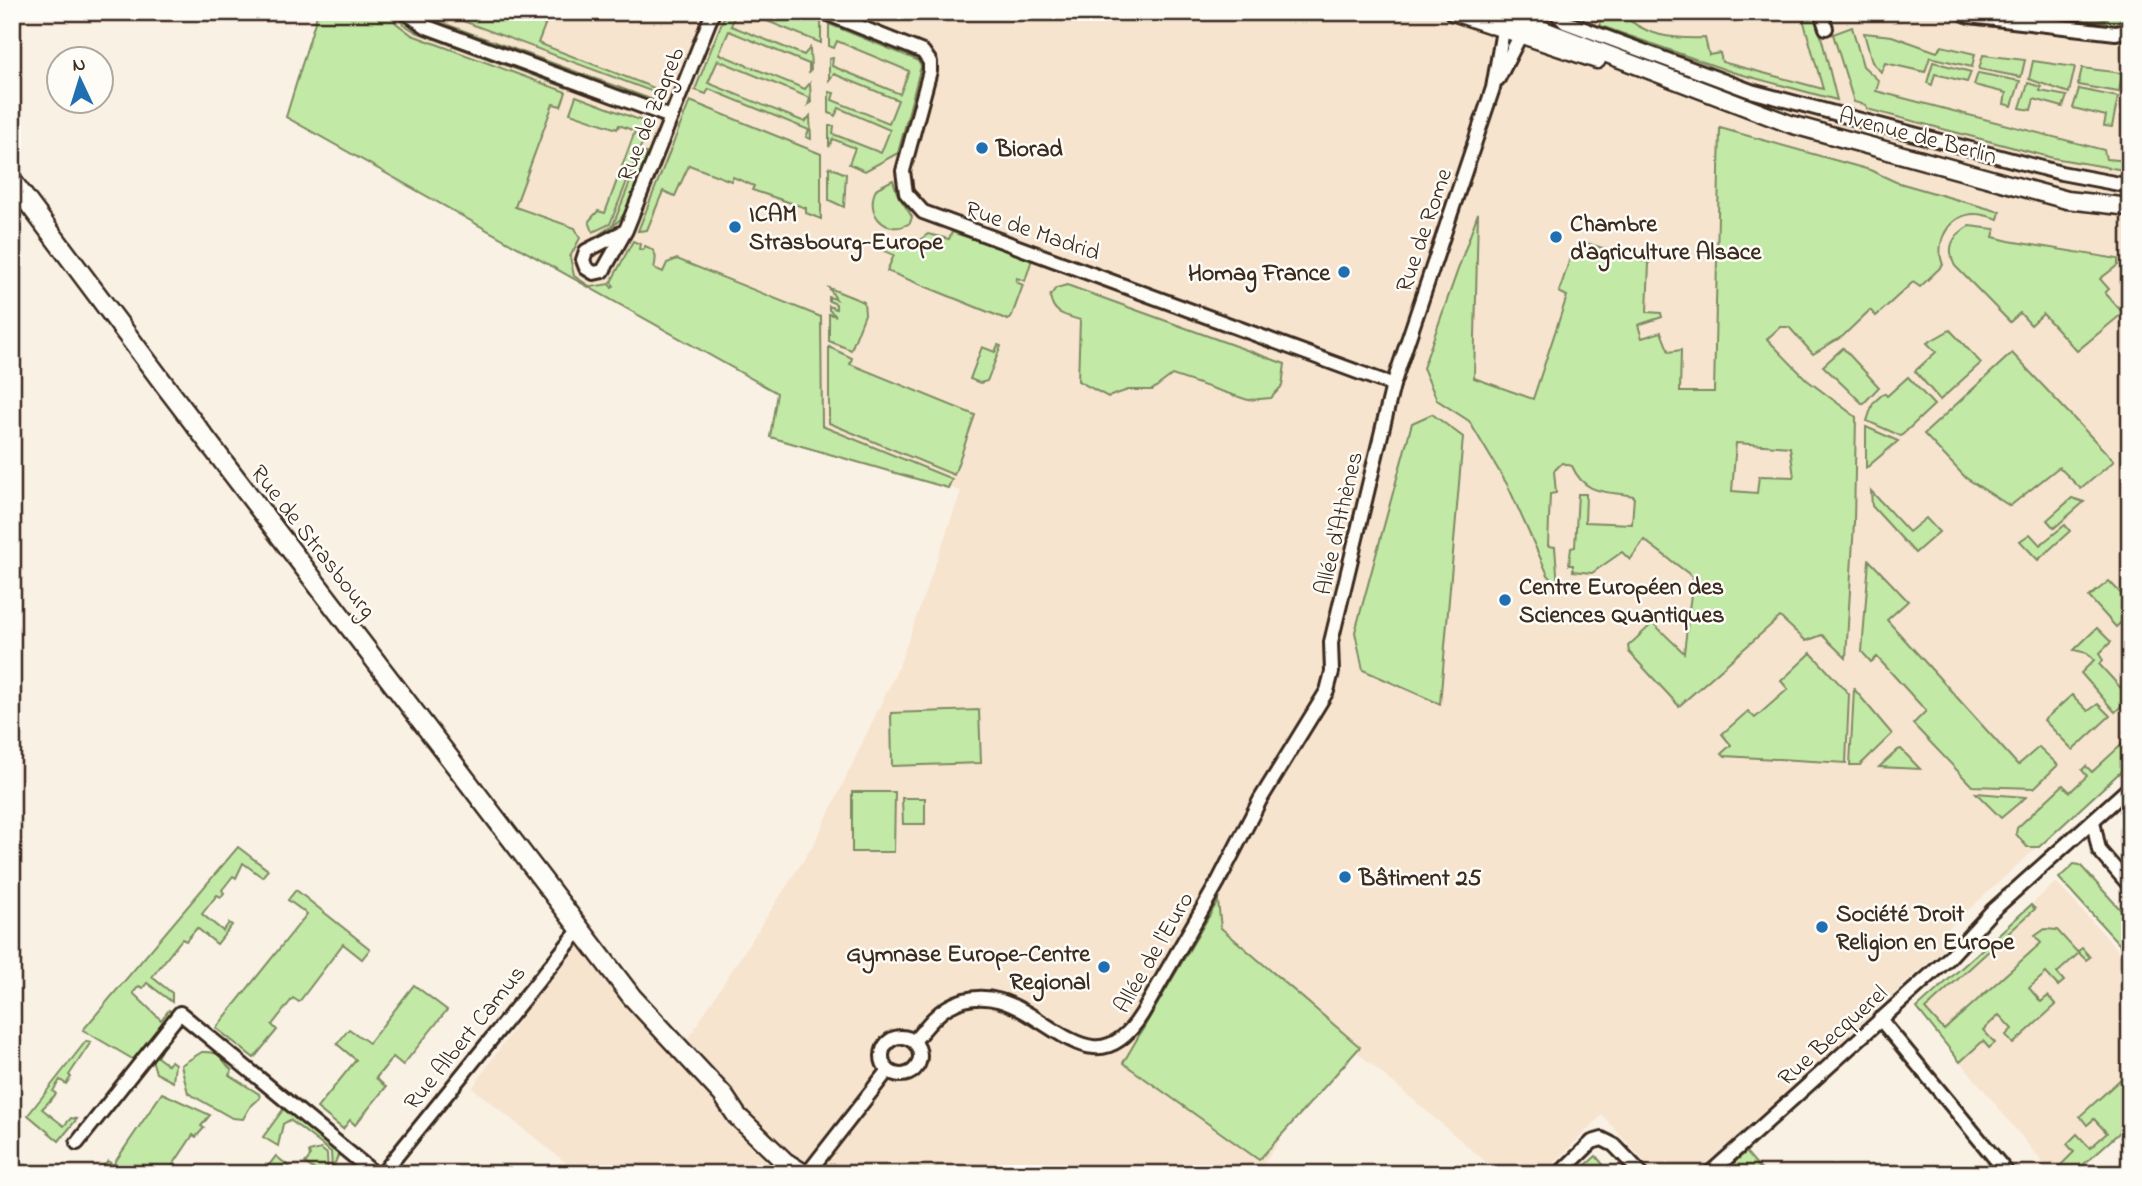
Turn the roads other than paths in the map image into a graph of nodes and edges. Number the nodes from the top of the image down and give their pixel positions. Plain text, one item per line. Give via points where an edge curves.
1 (404, 12) edge
2 (713, 12) edge
3 (823, 12) edge
4 (1453, 12) edge
5 (1555, 12) edge
6 (1821, 12) edge
7 (1961, 12) edge
8 (1506, 17) edge
9 (1528, 21) edge
10 (1826, 28) dead end
11 (2130, 30) edge
12 (1493, 88) junction
13 (671, 117) junction
14 (12, 181) edge
15 (2130, 186) edge
16 (2130, 207) edge
17 (625, 231) dead end
18 (1393, 385) junction
19 (1332, 672) joint
20 (2130, 787) edge
21 (2093, 821) junction
22 (2130, 886) edge
23 (580, 928) junction
24 (1880, 1019) junction
25 (914, 1041) junction
26 (888, 1070) junction
27 (77, 1143) dead end
28 (2130, 1167) edge
29 (802, 1171) edge
30 (376, 1174) edge
31 (382, 1174) edge
32 (1559, 1174) edge
33 (1642, 1174) edge
34 (1709, 1174) edge
35 (2008, 1174) edge
36 (2122, 1174) edge

1 - 13 street via 427,27
2 - 13 street, Rue de Zagreb
3 - 18 street, Rue de Madrid via 923,52 929,59 930,71 903,178 906,193 923,212
4 - 8 street, Avenue de Berlin
5 - 15 street via 1570,24 1751,90 2061,173
6 - 10 street
7 - 11 street via 1979,18 2116,33
8 - 9 street, Avenue de Berlin
8 - 12 street, Rue de Rome
9 - 12 street, Rue de Rome
9 - 16 street, Avenue de Berlin via 1790,124 2067,200
12 - 18 street, Rue de Rome
13 - 17 street, Rue de Zagreb
14 - 23 main road, Rue de Strasbourg
18 - 19 street, Allée d'Athènes via 1331,642
19 - 25 street, Allée de l'Euro via 1321,703 1260,800 1142,1014 1122,1041 1104,1048 1081,1046 1024,1009 987,998 946,1008
20 - 21 street, Rue Becquerel
21 - 22 street via 2099,850
21 - 24 street, Rue Becquerel
23 - 29 main road, Rue de Strasbourg via 632,997 737,1116 778,1156
23 - 31 street, Rue Albert Camus
24 - 34 street, Rue Becquerel
24 - 35 street
25 - 26 street via 898,1037 888,1042 882,1059
25 - 26 street via 920,1056 917,1067 900,1076
26 - 29 street
27 - 30 street via 180,1013
28 - 36 street
32 - 33 street via 1592,1142 1602,1139

